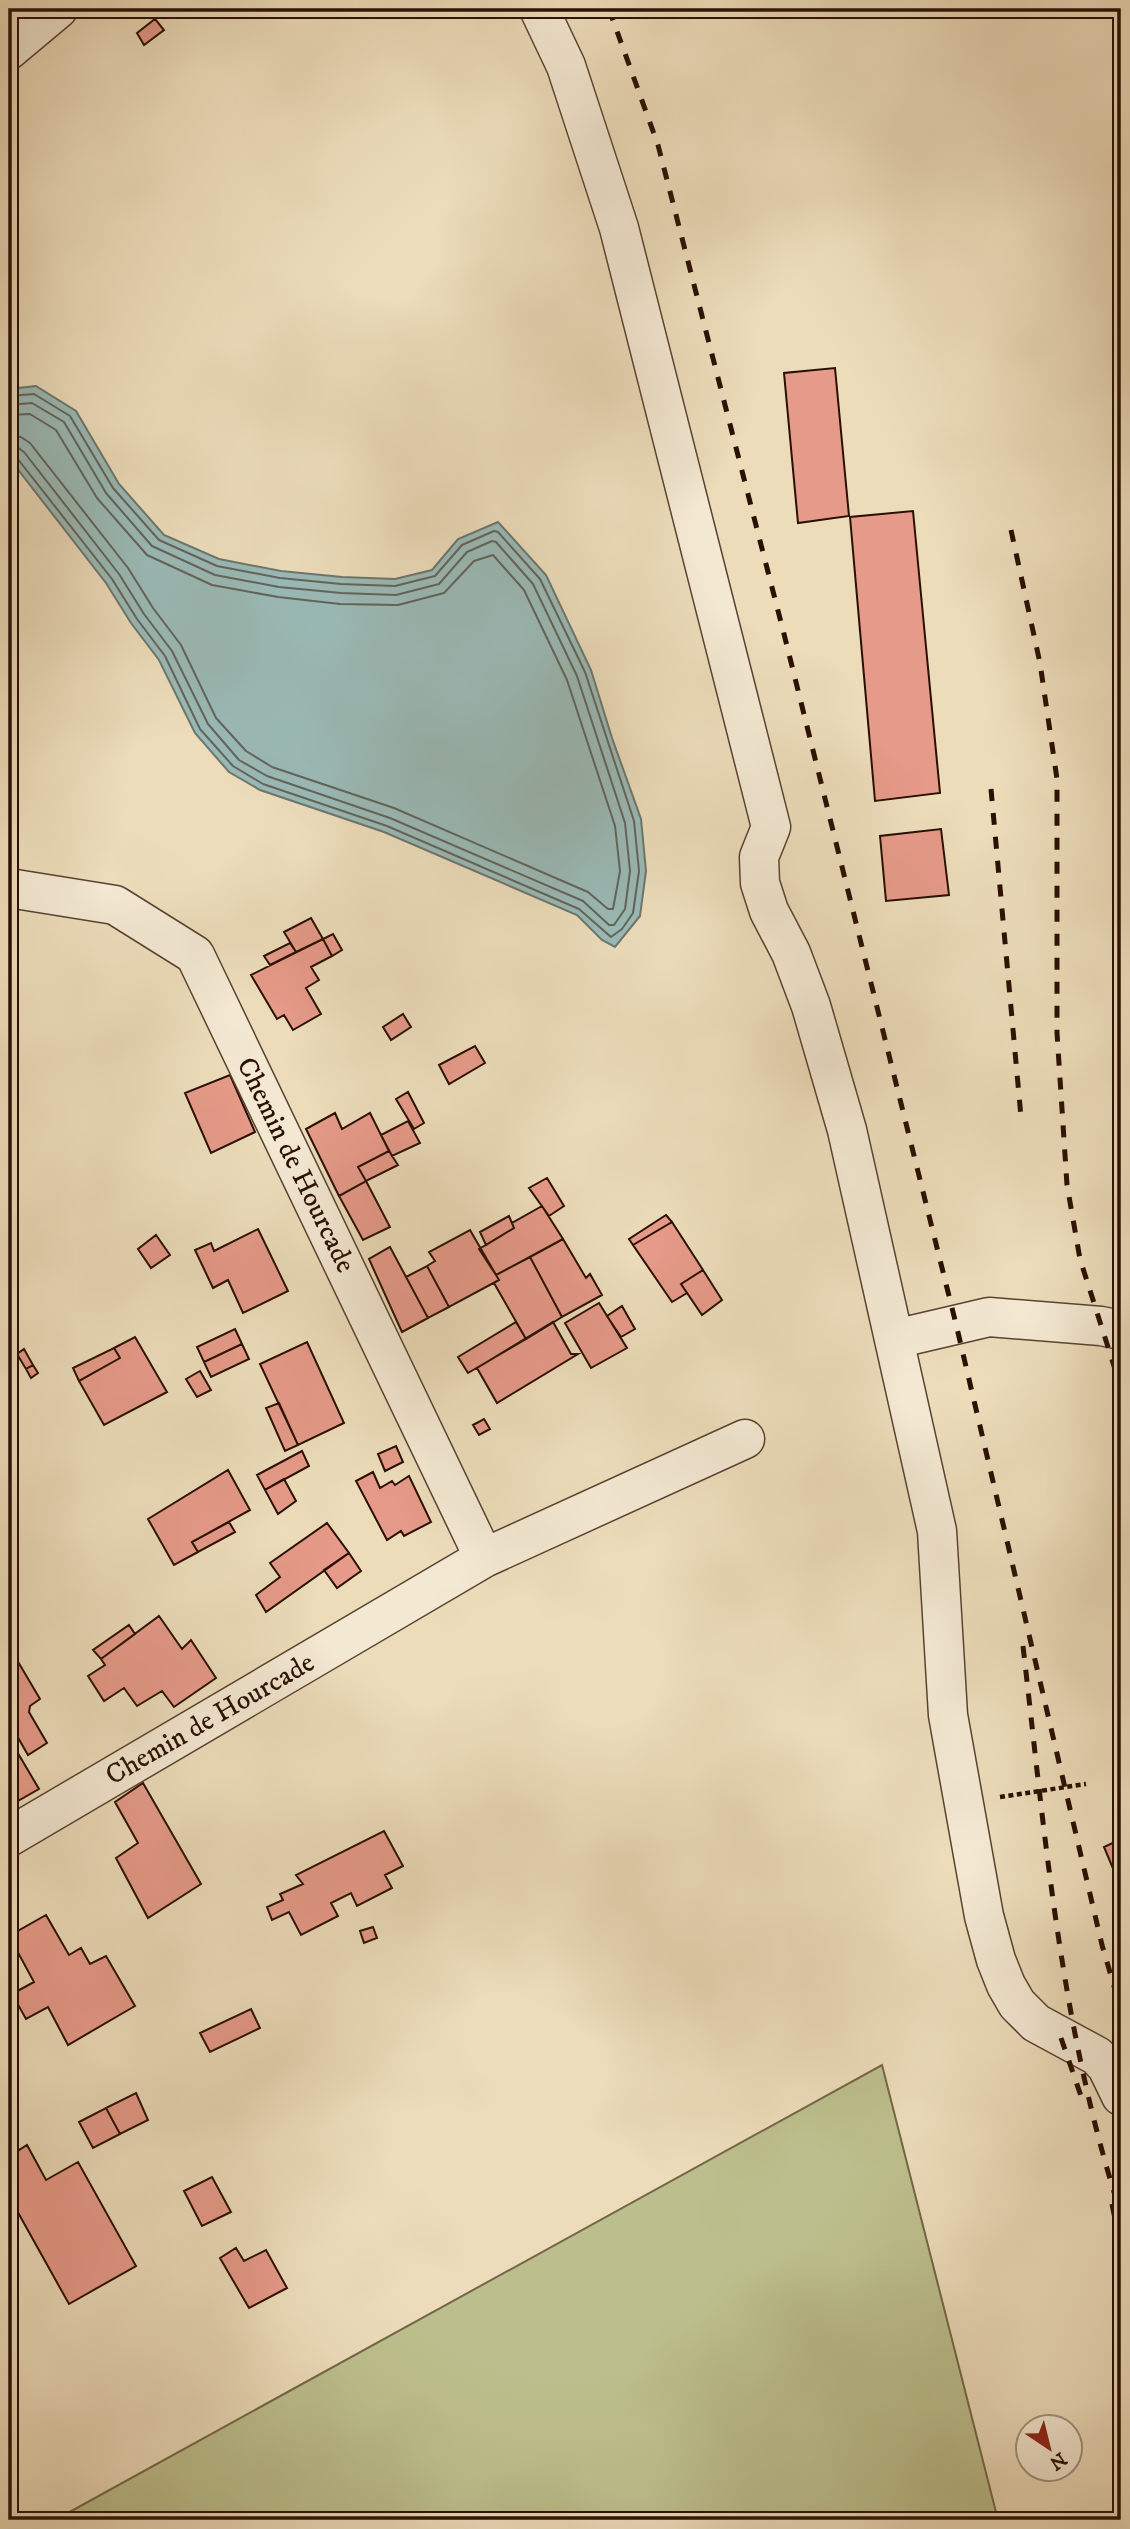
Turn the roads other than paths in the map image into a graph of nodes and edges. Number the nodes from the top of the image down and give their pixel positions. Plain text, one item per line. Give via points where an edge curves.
1 (58, 9) edge
2 (539, 9) edge
3 (9, 50) edge
4 (9, 888) edge
5 (1121, 1330) edge
6 (895, 1339) junction
7 (745, 1439) dead end
8 (484, 1558) junction
9 (9, 1837) edge
10 (1121, 2096) edge

1 - 3 street
2 - 6 street via 566,66 619,228 771,827 759,857 760,883 811,1006 847,1130
4 - 8 street, Chemin de Hourcade via 114,905 195,955
5 - 6 street via 989,1317
6 - 10 street via 937,1531 948,1715 984,1916 1006,1985 1017,2004 1036,2023 1097,2056
7 - 8 street, Chemin de Hourcade
8 - 9 street, Chemin de Hourcade

